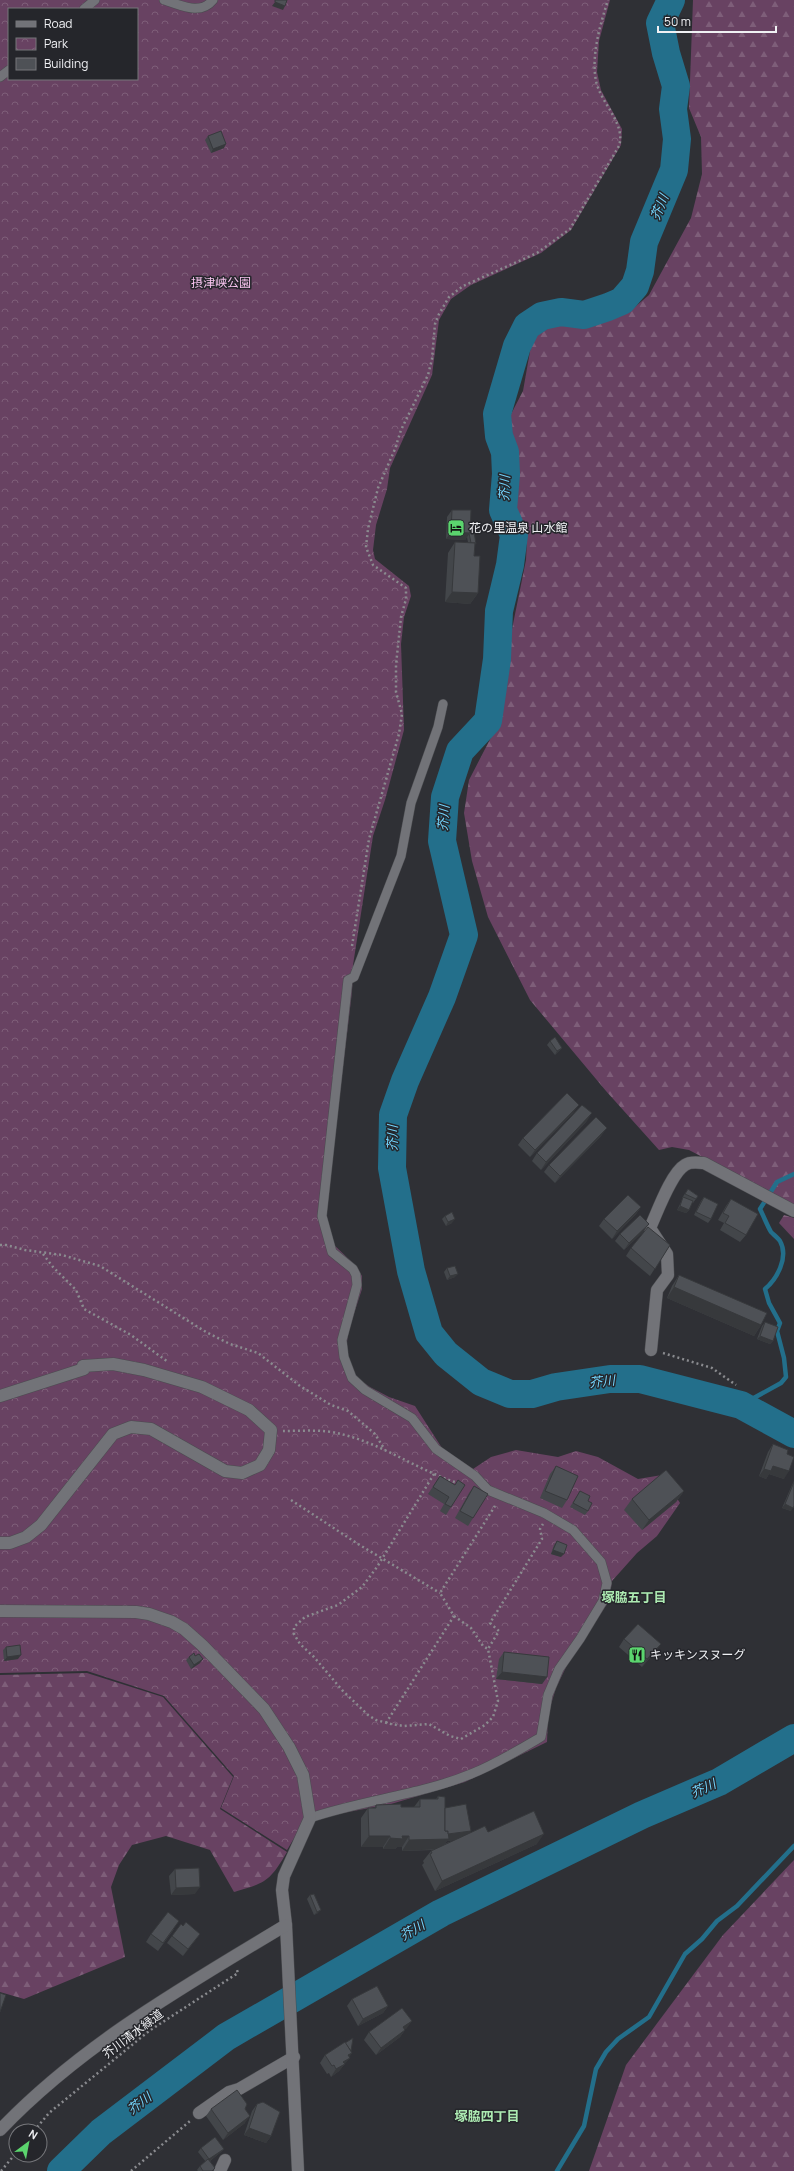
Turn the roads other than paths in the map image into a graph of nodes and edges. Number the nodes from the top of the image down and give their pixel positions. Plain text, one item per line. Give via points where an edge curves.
1 (95, 0) edge
2 (164, 0) edge
3 (213, 0) edge
4 (85, 8) edge
5 (8, 71) edge
6 (0, 77) edge
7 (442, 704) dead end
8 (794, 1211) edge
9 (651, 1350) road end
10 (0, 1396) edge
11 (0, 1543) edge
12 (0, 1611) edge
13 (310, 1818) junction
14 (286, 1924) junction
15 (261, 1940) junction
16 (286, 1949) junction
17 (293, 2054) junction
18 (199, 2113) road end
19 (0, 2130) edge
20 (298, 2171) edge

1 - 4 lane
2 - 3 lane via 200,9 208,7
5 - 6 lane
7 - 13 lane via 438,727 410,803 400,856 362,959 354,977 348,980 322,1216 332,1252 353,1269 356,1275 357,1285 342,1340 344,1357 352,1378 365,1390 412,1418 436,1449 475,1476 488,1490 548,1516 573,1530 601,1562 607,1583 603,1601 559,1669 548,1695 541,1737 471,1774
8 - 9 street via 704,1163 693,1162 684,1165 675,1176 650,1228 667,1254 668,1275 657,1290
10 - 11 street via 84,1369 83,1366 113,1364 202,1387 250,1410 271,1430 269,1450 260,1465 242,1473 225,1471 151,1428 131,1427 113,1434 41,1525 26,1537 10,1543
12 - 13 street via 136,1612 161,1618 184,1629 249,1692 277,1726 303,1775
13 - 14 street via 284,1876 282,1890
14 - 15 street
14 - 16 street
15 - 16 street via 274,1941
15 - 19 street via 172,1992 118,2029 69,2067
16 - 17 street
17 - 18 street
17 - 20 street

